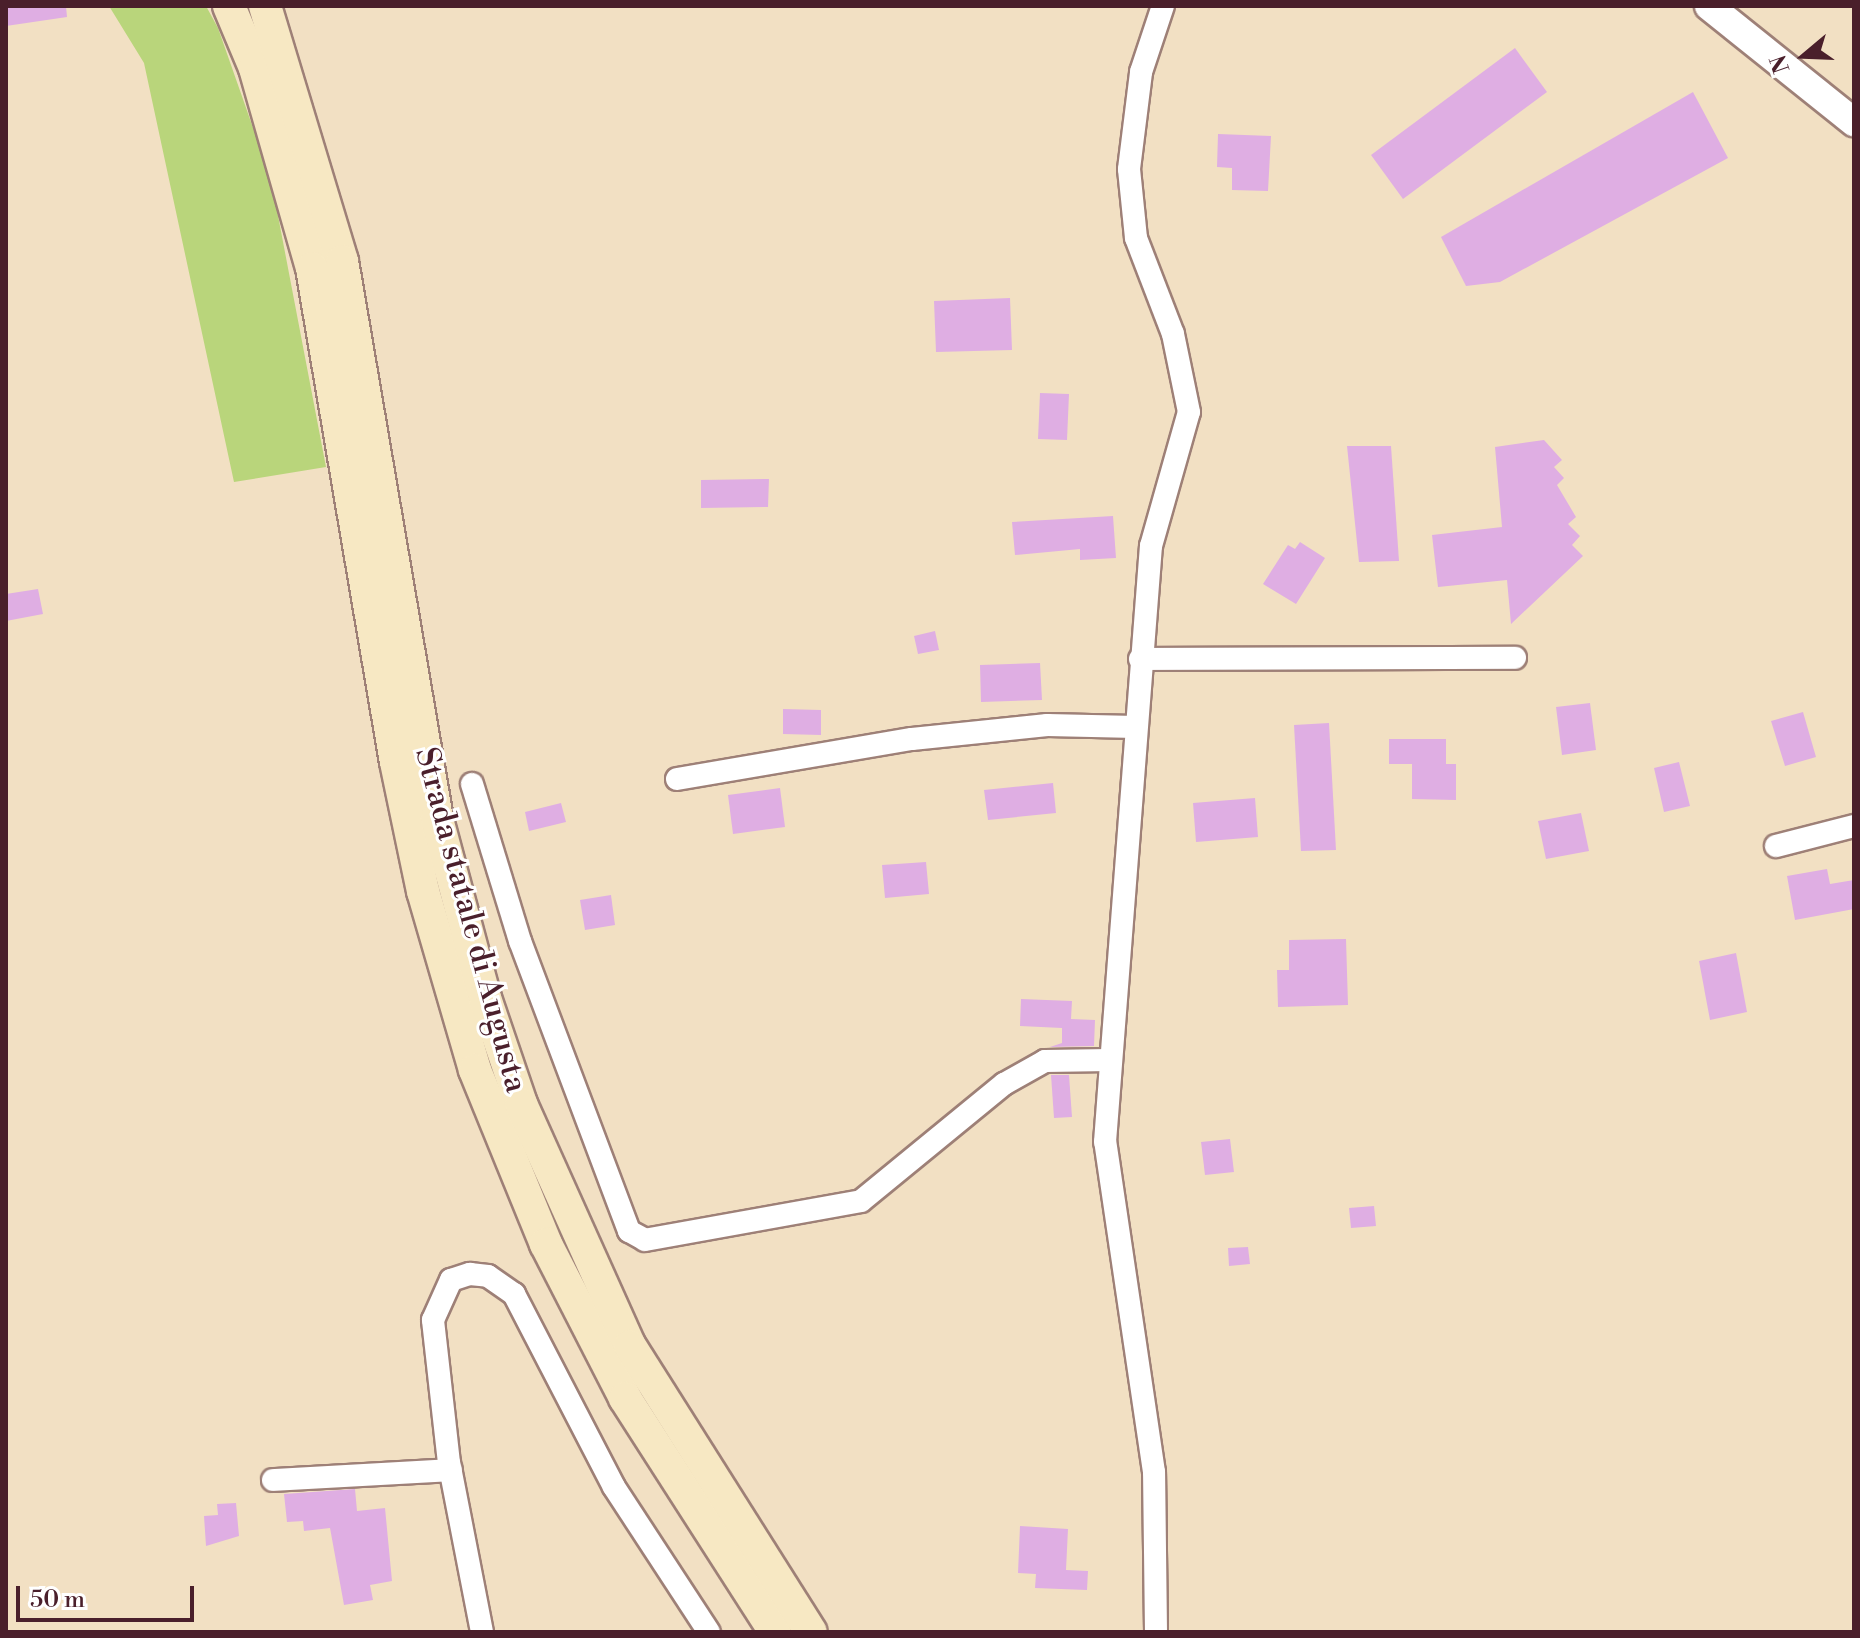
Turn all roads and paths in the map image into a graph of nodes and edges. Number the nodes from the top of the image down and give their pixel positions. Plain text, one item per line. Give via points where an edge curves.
1 (229, 6) edge
2 (265, 6) edge
3 (1163, 6) edge
4 (1709, 6) edge
5 (1854, 122) edge
6 (1515, 658) dead end
7 (1140, 659) junction
8 (1136, 727) junction
9 (677, 779) dead end
10 (472, 784) dead end
11 (1854, 826) edge
12 (1776, 846) dead end
13 (1110, 1060) junction
14 (451, 1470) junction
15 (273, 1480) dead end
16 (482, 1632) edge
17 (709, 1632) edge
18 (775, 1632) edge
19 (811, 1632) edge
20 (1156, 1632) edge

1 - 18 main road, Strada statale di Augusta via 259,82 312,268 396,762 423,891 475,1070 546,1244 625,1398
2 - 19 main road, Strada statale di Augusta via 342,261 431,790 485,998 545,1162 630,1346
3 - 7 street via 1141,72 1129,169 1136,238 1173,334 1189,412 1151,546
4 - 5 street
6 - 7 street
7 - 8 street
8 - 9 street via 1047,725 912,739
8 - 13 street
10 - 13 street via 520,941 629,1231 645,1240 861,1201 1004,1084 1045,1061
11 - 12 street
13 - 20 street via 1105,1142 1154,1472
14 - 15 street
14 - 16 street
14 - 17 street via 433,1320 451,1280 488,1276 514,1294 614,1487

